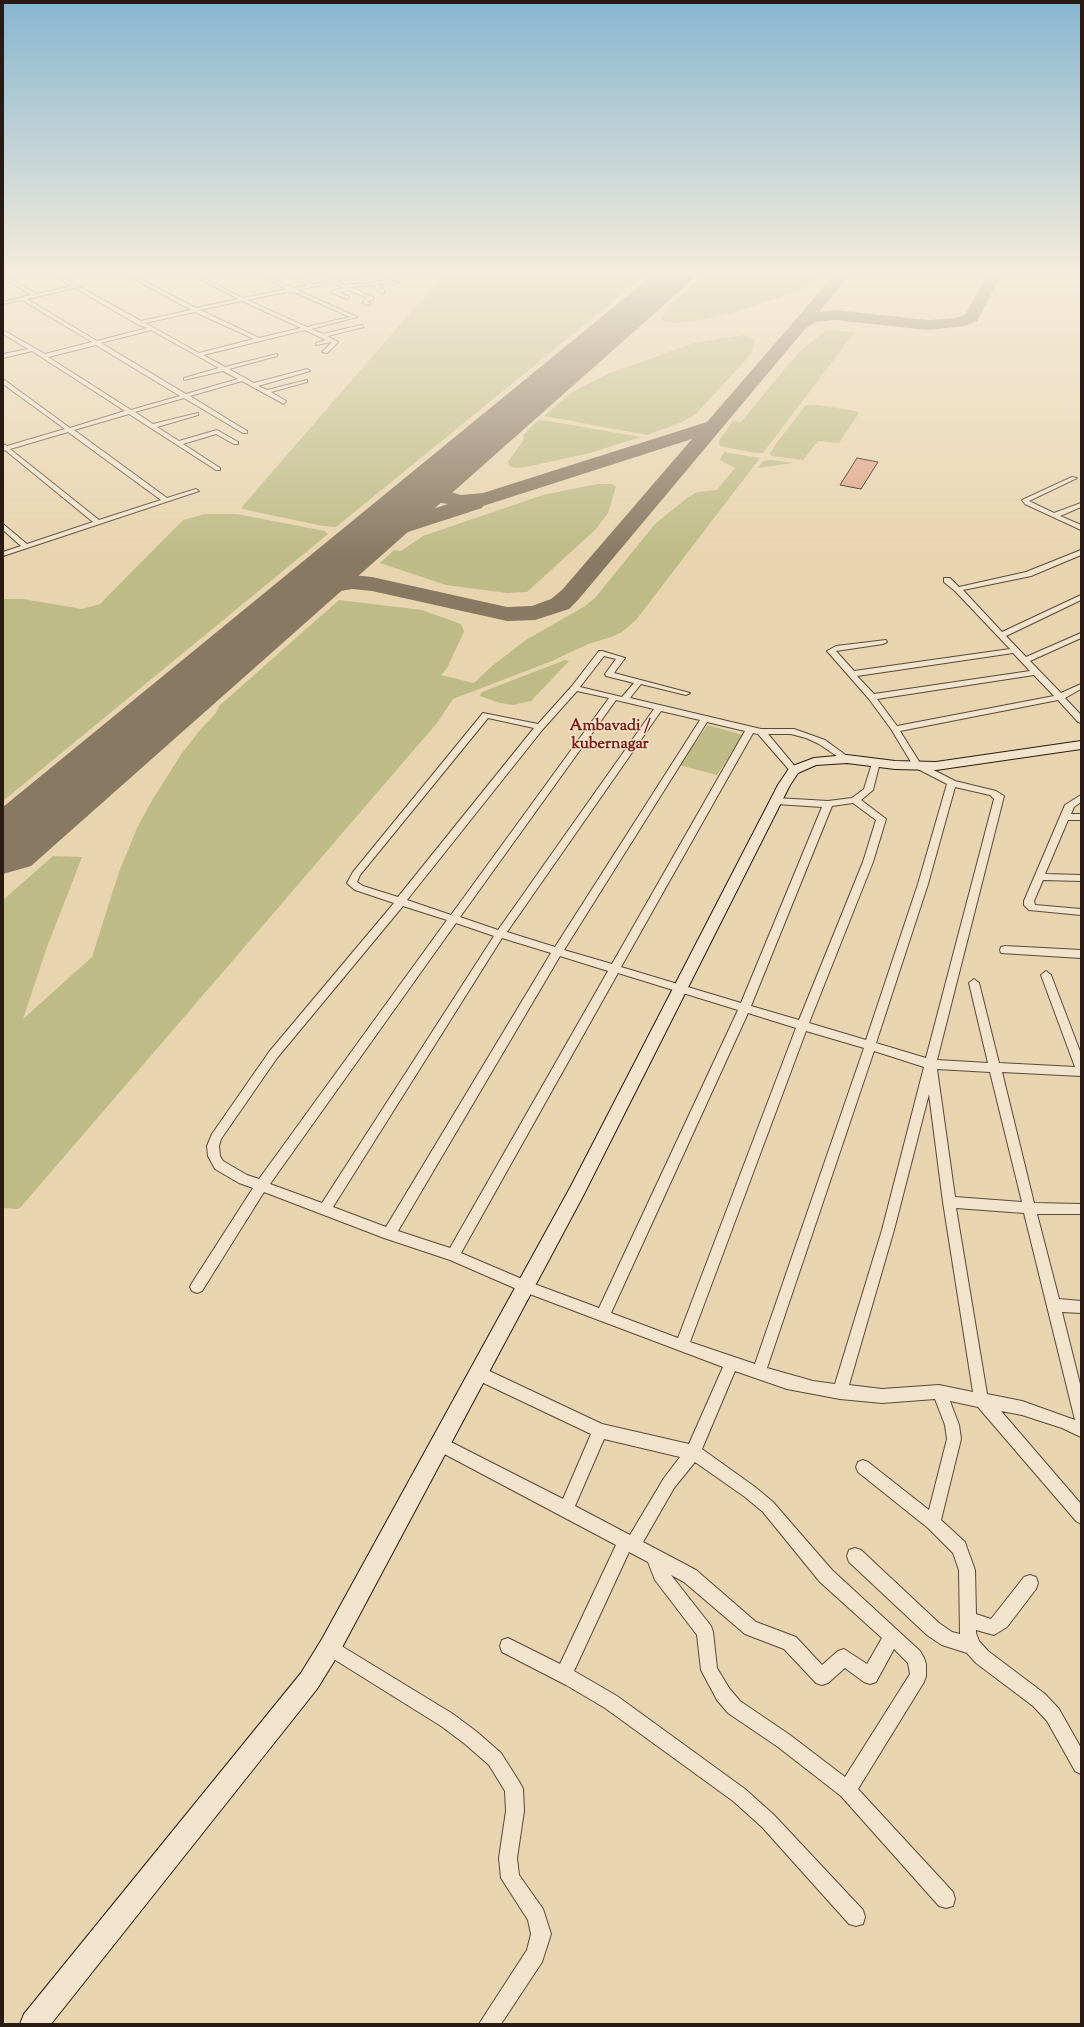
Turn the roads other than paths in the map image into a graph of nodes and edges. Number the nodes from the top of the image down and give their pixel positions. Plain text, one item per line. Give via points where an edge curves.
1 (65, 369) edge
2 (141, 369) edge
3 (225, 369) joint
4 (307, 371) dead end
5 (186, 379) dead end
6 (242, 379) junction
7 (304, 381) dead end
8 (3, 382) edge
9 (254, 385) junction
10 (266, 392) junction
11 (186, 395) junction
12 (284, 402) dead end
13 (131, 411) junction
14 (196, 414) dead end
15 (154, 426) junction
16 (69, 429) junction
17 (245, 432) dead end
18 (180, 443) junction
19 (236, 443) dead end
20 (4, 447) edge
21 (218, 469) dead end
22 (1074, 478) dead end
23 (196, 491) dead end
24 (166, 501) junction
25 (1081, 505) edge
26 (1055, 516) junction
27 (98, 524) junction
28 (3, 526) edge
29 (1081, 528) edge
30 (26, 546) junction
31 (1081, 552) edge
32 (3, 554) edge
33 (947, 580) dead end
34 (958, 589) junction
35 (1081, 597) edge
36 (1001, 635) junction
37 (1081, 635) edge
38 (883, 642) dead end
39 (1016, 650) junction
40 (1025, 660) junction
41 (1037, 672) junction
42 (852, 674) junction
43 (639, 682) junction
44 (1081, 686) edge
45 (575, 688) junction
46 (686, 693) dead end
47 (872, 697) junction
48 (1060, 697) junction
49 (619, 698) junction
50 (659, 708) junction
51 (705, 719) junction
52 (1081, 720) edge
53 (540, 726) junction
54 (895, 729) junction
55 (756, 731) junction
56 (1081, 745) edge
57 (847, 759) junction
58 (876, 762) junction
59 (917, 765) junction
60 (794, 770) junction
61 (952, 783) junction
62 (1081, 798) edge
63 (855, 800) junction
64 (776, 801) junction
65 (828, 804) junction
66 (1065, 817) junction
67 (1081, 817) edge
68 (1039, 877) junction
69 (1081, 878) edge
70 (401, 901) junction
71 (1081, 912) edge
72 (454, 919) junction
73 (500, 934) junction
74 (1005, 950) dead end
75 (557, 952) junction
76 (1081, 954) edge
77 (614, 970) junction
78 (1046, 975) dead end
79 (974, 983) dead end
80 (680, 990) junction
81 (744, 1009) junction
82 (802, 1026) junction
83 (870, 1046) junction
84 (930, 1064) junction
85 (996, 1068) junction
86 (1081, 1068) edge
87 (1081, 1072) edge
88 (261, 1186) junction
89 (949, 1202) junction
90 (325, 1208) junction
91 (1029, 1208) junction
92 (1081, 1209) edge
93 (389, 1234) junction
94 (453, 1255) junction
95 (524, 1286) junction
96 (197, 1287) dead end
97 (1054, 1305) junction
98 (1081, 1307) edge
99 (603, 1314) junction
100 (682, 1346) junction
101 (732, 1362) junction
102 (759, 1372) junction
103 (478, 1373) junction
104 (840, 1392) junction
105 (939, 1392) junction
106 (981, 1399) junction
107 (1081, 1417) edge
108 (1081, 1430) edge
109 (600, 1431) junction
110 (440, 1444) junction
111 (692, 1452) junction
112 (863, 1467) dead end
113 (566, 1509) junction
114 (1081, 1516) edge
115 (933, 1523) junction
116 (629, 1543) junction
117 (652, 1555) junction
118 (855, 1556) dead end
119 (1030, 1583) dead end
120 (968, 1619) junction
121 (892, 1636) junction
122 (508, 1646) dead end
123 (972, 1646) junction
124 (330, 1647) junction
125 (564, 1675) junction
126 (1081, 1765) edge
127 (847, 1790) junction
128 (946, 1899) dead end
129 (856, 1917) dead end
130 (34, 2024) edge
131 (489, 2024) edge

1 - 13 street
2 - 11 street
3 - 5 street
3 - 6 street
4 - 9 street
6 - 9 street
6 - 11 street
7 - 10 street
8 - 16 street
9 - 10 street
10 - 12 street
11 - 13 street
11 - 17 street
13 - 15 street
13 - 16 street
14 - 15 street
15 - 18 street
16 - 20 street
16 - 24 street
18 - 19 street via 216,432
18 - 21 street
20 - 27 street
22 - 26 street via 1025,500
23 - 24 street
24 - 27 street
25 - 26 street
26 - 29 street
27 - 30 street
28 - 30 street
30 - 32 street
31 - 34 street via 1028,574
33 - 34 street
34 - 36 street
35 - 36 street
36 - 39 street
37 - 40 street
38 - 42 street via 832,649 831,652
39 - 40 street
39 - 42 street
40 - 41 street
41 - 47 street
41 - 48 street
42 - 47 street
43 - 45 street via 609,674 621,658 602,653
43 - 46 street
43 - 49 street
44 - 48 street
45 - 49 street
45 - 53 street
47 - 54 street
48 - 52 street
48 - 54 street
49 - 50 street
49 - 72 street
50 - 51 street
50 - 73 street
51 - 55 street
51 - 75 street
53 - 70 street
53 - 70 street via 486,715 356,874 352,883 359,888
54 - 59 street
55 - 57 street via 790,731 809,736
55 - 60 street
55 - 77 street
56 - 59 street via 936,766
57 - 58 street
57 - 60 street via 814,762
58 - 59 street
58 - 63 street via 868,790
59 - 61 street
60 - 64 street
61 - 83 street via 923,884
61 - 84 street via 993,793 999,796 999,799
62 - 66 street via 1070,805
63 - 65 street
63 - 82 street via 880,819 868,862
64 - 65 street
64 - 80 street
65 - 81 street
66 - 67 street
66 - 68 street
68 - 69 street
68 - 71 street via 1029,901 1033,908
70 - 72 street
70 - 88 street via 273,1055 216,1137 213,1146 214,1156 219,1164 243,1179
72 - 73 street
72 - 88 street
73 - 75 street
73 - 90 street
74 - 76 street
75 - 77 street
75 - 93 street
77 - 80 street
77 - 94 street
78 - 86 street
79 - 85 street
80 - 81 street
80 - 95 street
81 - 82 street
81 - 99 street
82 - 83 street
82 - 100 street
83 - 84 street
83 - 102 street
84 - 85 street
84 - 89 street
84 - 104 street via 888,1230
85 - 87 street
85 - 91 street
88 - 90 street
88 - 96 street
89 - 91 street
89 - 106 street
90 - 93 street
91 - 92 street
91 - 97 street
93 - 94 street
94 - 95 street
95 - 99 street
95 - 103 street
97 - 98 street
97 - 107 street
99 - 100 street
100 - 101 street
101 - 102 street
101 - 111 street
102 - 104 street via 813,1388
103 - 109 street
103 - 110 street
104 - 105 street via 882,1396
105 - 106 street
105 - 115 street via 952,1425 954,1439
106 - 108 street via 1022,1408
106 - 114 street
109 - 111 street
109 - 113 street
110 - 113 street
110 - 124 street
111 - 116 street
111 - 121 street via 750,1492 768,1508 826,1576
112 - 115 street
113 - 116 street
115 - 120 street via 954,1541 964,1559 967,1570
116 - 117 street
116 - 125 street
117 - 121 street via 690,1576 751,1628 790,1643 822,1677 844,1657 870,1676
117 - 127 street via 661,1574 705,1632 709,1670 723,1694 734,1707 784,1741
118 - 123 street via 933,1629 948,1639
119 - 120 street via 998,1625 989,1627
120 - 123 street via 969,1640
121 - 127 street via 914,1657 918,1664 918,1676
122 - 125 street
123 - 126 street via 982,1657 1039,1700 1053,1715
124 - 130 street via 309,1681
124 - 131 street via 447,1720 471,1738 496,1759 514,1789 515,1811 508,1858 510,1878 536,1916 541,1934 535,1955
125 - 129 street via 611,1702 739,1795 768,1821
127 - 128 street

